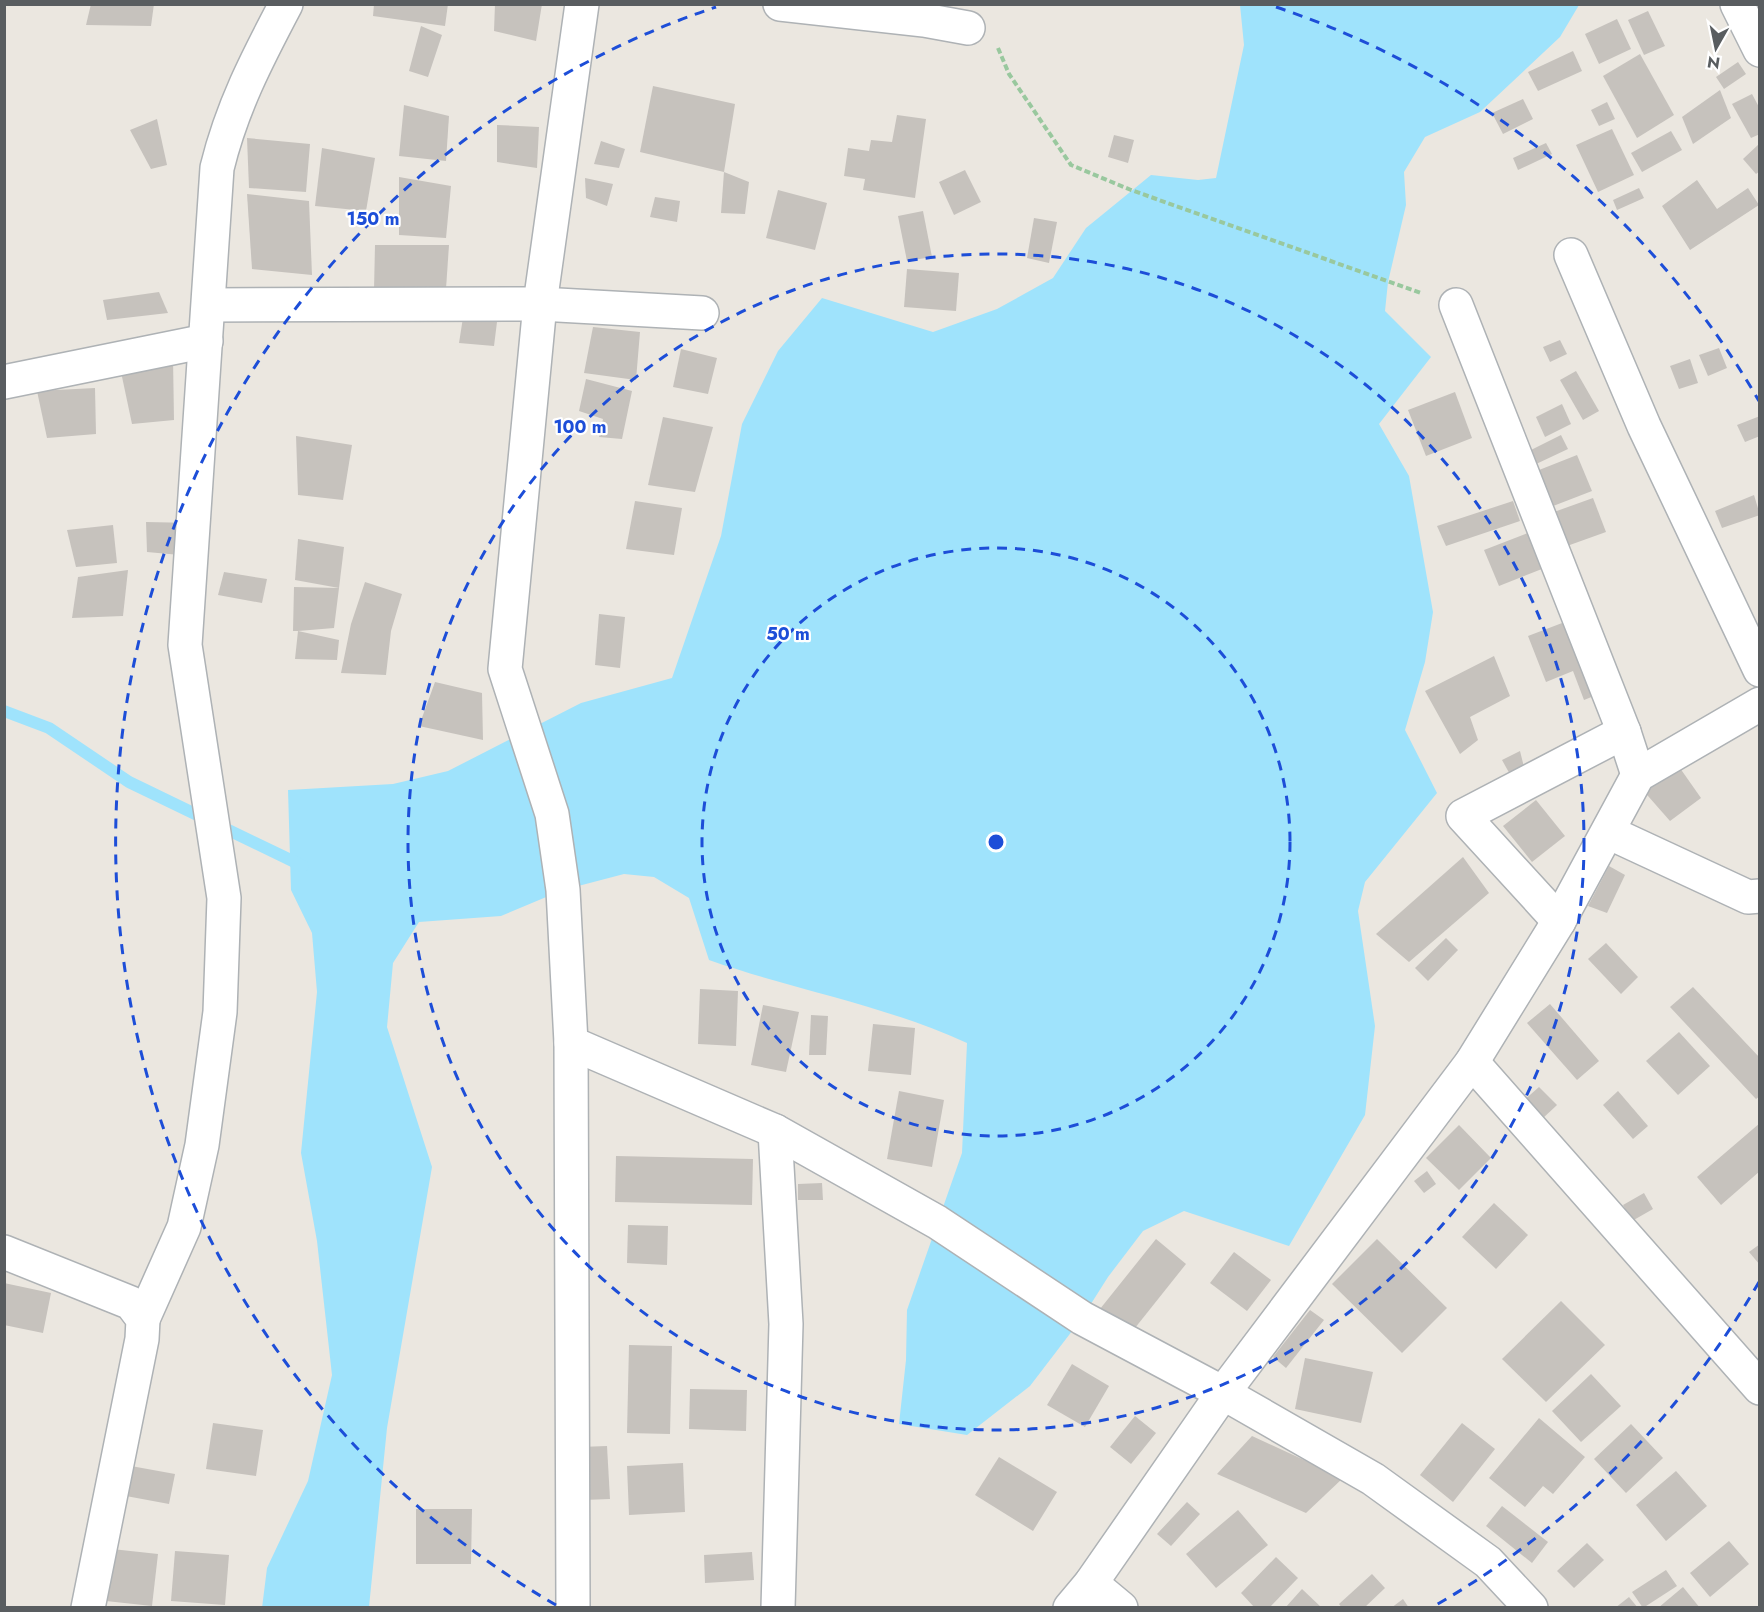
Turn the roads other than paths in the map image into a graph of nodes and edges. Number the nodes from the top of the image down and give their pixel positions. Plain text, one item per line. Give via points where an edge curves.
1 (286, 4) edge
2 (582, 4) edge
3 (780, 4) edge
4 (1737, 4) edge
5 (968, 28) road end
6 (1760, 50) edge
7 (1571, 255) dead end
8 (540, 304) junction
9 (209, 305) junction
10 (1456, 305) road end
11 (702, 313) dead end
12 (206, 341) junction
13 (4, 382) edge
14 (1760, 670) edge
15 (1760, 704) edge
16 (1624, 732) junction
17 (1638, 775) junction
18 (1608, 832) junction
19 (1760, 896) edge
20 (1559, 921) junction
21 (571, 1043) junction
22 (1472, 1062) junction
23 (775, 1131) junction
24 (4, 1252) edge
25 (143, 1319) junction
26 (1760, 1388) edge
27 (1223, 1393) junction
28 (1091, 1583) junction
29 (88, 1608) edge
30 (573, 1608) edge
31 (778, 1608) edge
32 (1070, 1608) edge
33 (1121, 1608) edge
34 (1531, 1608) edge

1 - 9 street via 245,81 216,168
2 - 8 street
3 - 5 street
4 - 6 street
7 - 14 street via 1644,426
8 - 9 street
8 - 11 street
8 - 21 street via 505,669 552,814 563,890
9 - 12 street
10 - 16 street
12 - 13 street
12 - 25 street via 185,645 225,898 220,1012 202,1145 184,1227
15 - 17 street
16 - 17 street
16 - 20 street via 1463,816
17 - 18 street
18 - 19 street via 1748,897
18 - 20 street
20 - 22 street
21 - 23 street
21 - 30 street
22 - 26 street
22 - 27 street
23 - 27 street via 937,1222 1082,1318
23 - 31 street via 786,1324
24 - 25 street via 131,1303
25 - 29 street
27 - 28 street
27 - 34 street via 1373,1479 1488,1562
28 - 32 street
28 - 33 street

